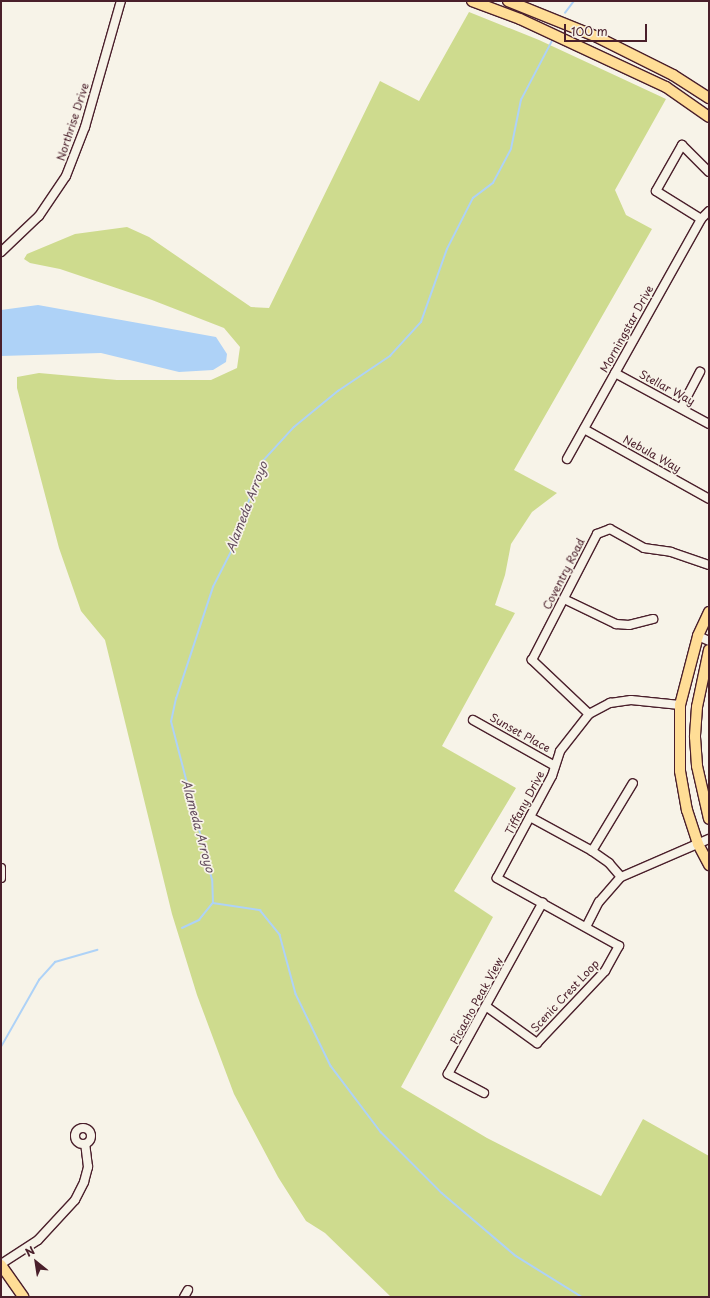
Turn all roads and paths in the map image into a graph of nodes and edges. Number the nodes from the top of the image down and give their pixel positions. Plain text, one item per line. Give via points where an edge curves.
1 (121, 1) edge
2 (472, 1) edge
3 (508, 1) edge
4 (709, 98) edge
5 (709, 117) edge
6 (709, 172) edge
7 (709, 211) edge
8 (701, 219) junction
9 (1, 252) edge
10 (700, 372) dead end
11 (615, 373) junction
12 (681, 408) junction
13 (709, 424) edge
14 (584, 429) junction
15 (568, 459) dead end
16 (709, 499) edge
17 (709, 565) edge
18 (564, 599) junction
19 (709, 612) edge
20 (653, 619) dead end
21 (698, 636) junction
22 (709, 641) edge
23 (709, 650) edge
24 (680, 705) junction
25 (589, 714) junction
26 (473, 720) dead end
27 (555, 766) junction
28 (633, 783) dead end
29 (530, 817) junction
30 (709, 819) edge
31 (709, 839) edge
32 (698, 844) junction
33 (592, 851) junction
34 (709, 865) edge
35 (1, 868) edge
36 (622, 877) junction
37 (1, 878) edge
38 (543, 902) junction
39 (586, 927) junction
40 (487, 1007) junction
41 (484, 1093) dead end
42 (85, 1144) dead end
43 (1, 1264) edge
44 (23, 1297) edge

1 - 9 street, Northrise Drive via 85,127 66,176 39,216
2 - 5 main road via 520,19 666,87
3 - 4 main road via 597,37 672,75
6 - 8 street via 682,145 656,191
7 - 8 street, Morningstar Drive
8 - 11 street, Morningstar Drive
10 - 12 street
11 - 12 street, Stellar Way
11 - 14 street, Morningstar Drive
12 - 13 street, Stellar Way
14 - 15 street, Morningstar Drive
14 - 16 street, Nebula Way
17 - 18 street, Coventry Road via 671,552 644,548 610,529 597,534
18 - 20 street via 616,624 629,625
18 - 25 street, Coventry Road via 532,660
19 - 21 main road
21 - 22 street
21 - 24 main road
23 - 30 main road via 697,707 695,738 697,766
24 - 25 street, Tiffany Drive via 631,700 610,703
24 - 32 main road via 680,771 687,810
25 - 27 street, Tiffany Drive via 560,751
26 - 27 street, Sunset Place
27 - 29 street, Tiffany Drive
28 - 33 street
29 - 33 street
29 - 38 street, Tiffany Drive via 497,878
31 - 32 street
32 - 34 main road
32 - 36 street
33 - 36 street via 609,863
35 - 37 street
36 - 39 street via 599,902
38 - 39 street, Scenic Crest Loop
38 - 40 street, Picacho Peak View
39 - 40 street, Scenic Crest Loop via 619,946 605,971 537,1042
40 - 41 street, Picacho Peak View via 448,1074
42 - 43 street via 88,1167 75,1200 38,1240
43 - 44 main road

